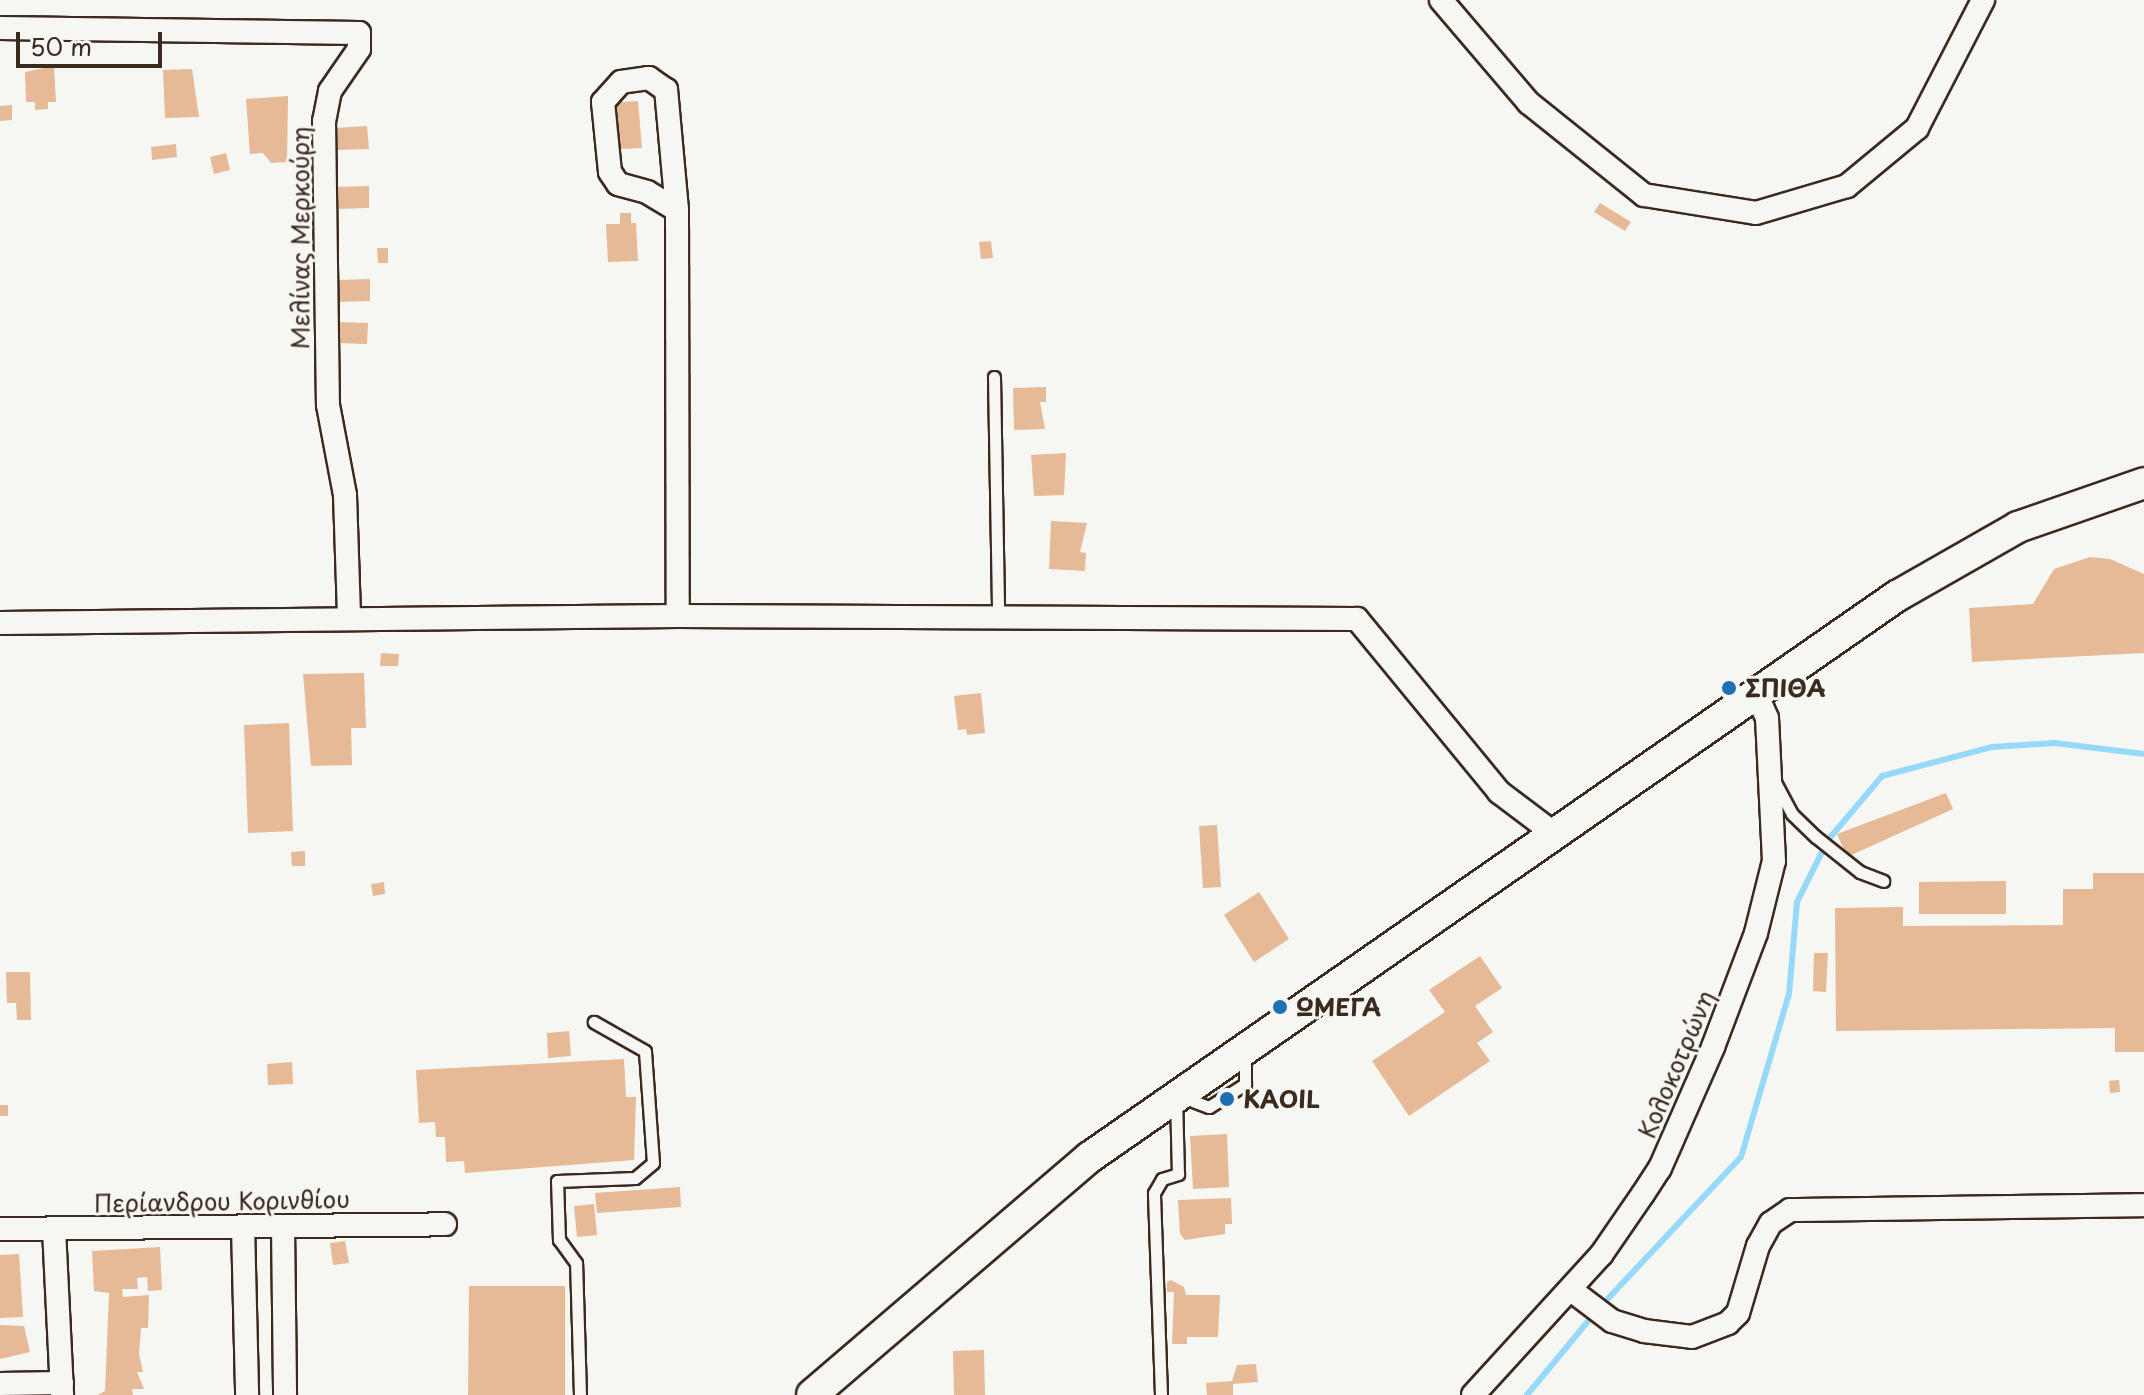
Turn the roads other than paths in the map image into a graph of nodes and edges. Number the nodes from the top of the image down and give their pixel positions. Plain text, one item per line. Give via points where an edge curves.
1 (1441, 0) edge
2 (1983, 0) edge
3 (0, 28) edge
4 (677, 210) junction
5 (994, 377) dead end
6 (2144, 483) edge
7 (678, 616) junction
8 (998, 617) junction
9 (349, 618) junction
10 (0, 623) edge
11 (1756, 693) junction
12 (1771, 775) junction
13 (1556, 835) junction
14 (1883, 881) dead end
15 (594, 1022) dead end
16 (1245, 1065) dead end
17 (1184, 1098) junction
18 (2144, 1205) edge
19 (445, 1224) dead end
20 (243, 1226) junction
21 (283, 1226) junction
22 (0, 1229) edge
23 (54, 1229) junction
24 (1571, 1290) junction
25 (0, 1384) edge
26 (62, 1389) edge
27 (247, 1395) edge
28 (285, 1395) edge
29 (580, 1395) edge
30 (812, 1395) edge
31 (1161, 1395) edge
32 (1473, 1395) edge

1 - 2 street via 1529,103 1644,195 1756,213 1847,186 1917,128
3 - 9 street, Μελίνας Μερκούρη via 359,33 359,49 330,91 324,121 328,394 345,495
4 - 4 street via 666,90 649,78 621,82 603,102 610,172 618,184 652,194
4 - 7 street
5 - 8 lane
6 - 11 street via 2050,514 1981,545
7 - 8 street
7 - 9 street
8 - 13 street via 1357,619 1491,784
9 - 10 street
11 - 12 street, Κολοκοτρώνη via 1767,718
11 - 13 street
12 - 14 lane via 1792,814 1816,837
12 - 24 street, Κολοκοτρώνη via 1775,832 1770,886 1713,1047 1660,1168
13 - 17 street
15 - 29 lane via 645,1051 653,1163 635,1178 557,1181 559,1240 576,1263
16 - 17 lane via 1245,1084 1209,1107
17 - 30 street via 1014,1218
17 - 31 lane via 1178,1174 1162,1179 1154,1193
18 - 24 street via 1790,1210 1771,1223 1758,1246 1738,1313 1728,1323 1692,1337 1612,1321
19 - 21 street, Περίανδρου Κορινθίου
20 - 21 street, Περίανδρου Κορινθίου
20 - 23 street, Περίανδρου Κορινθίου
20 - 27 street
21 - 28 street
22 - 23 street, Περίανδρου Κορινθίου
23 - 26 street
24 - 32 street, Κολοκοτρώνη
25 - 26 street

